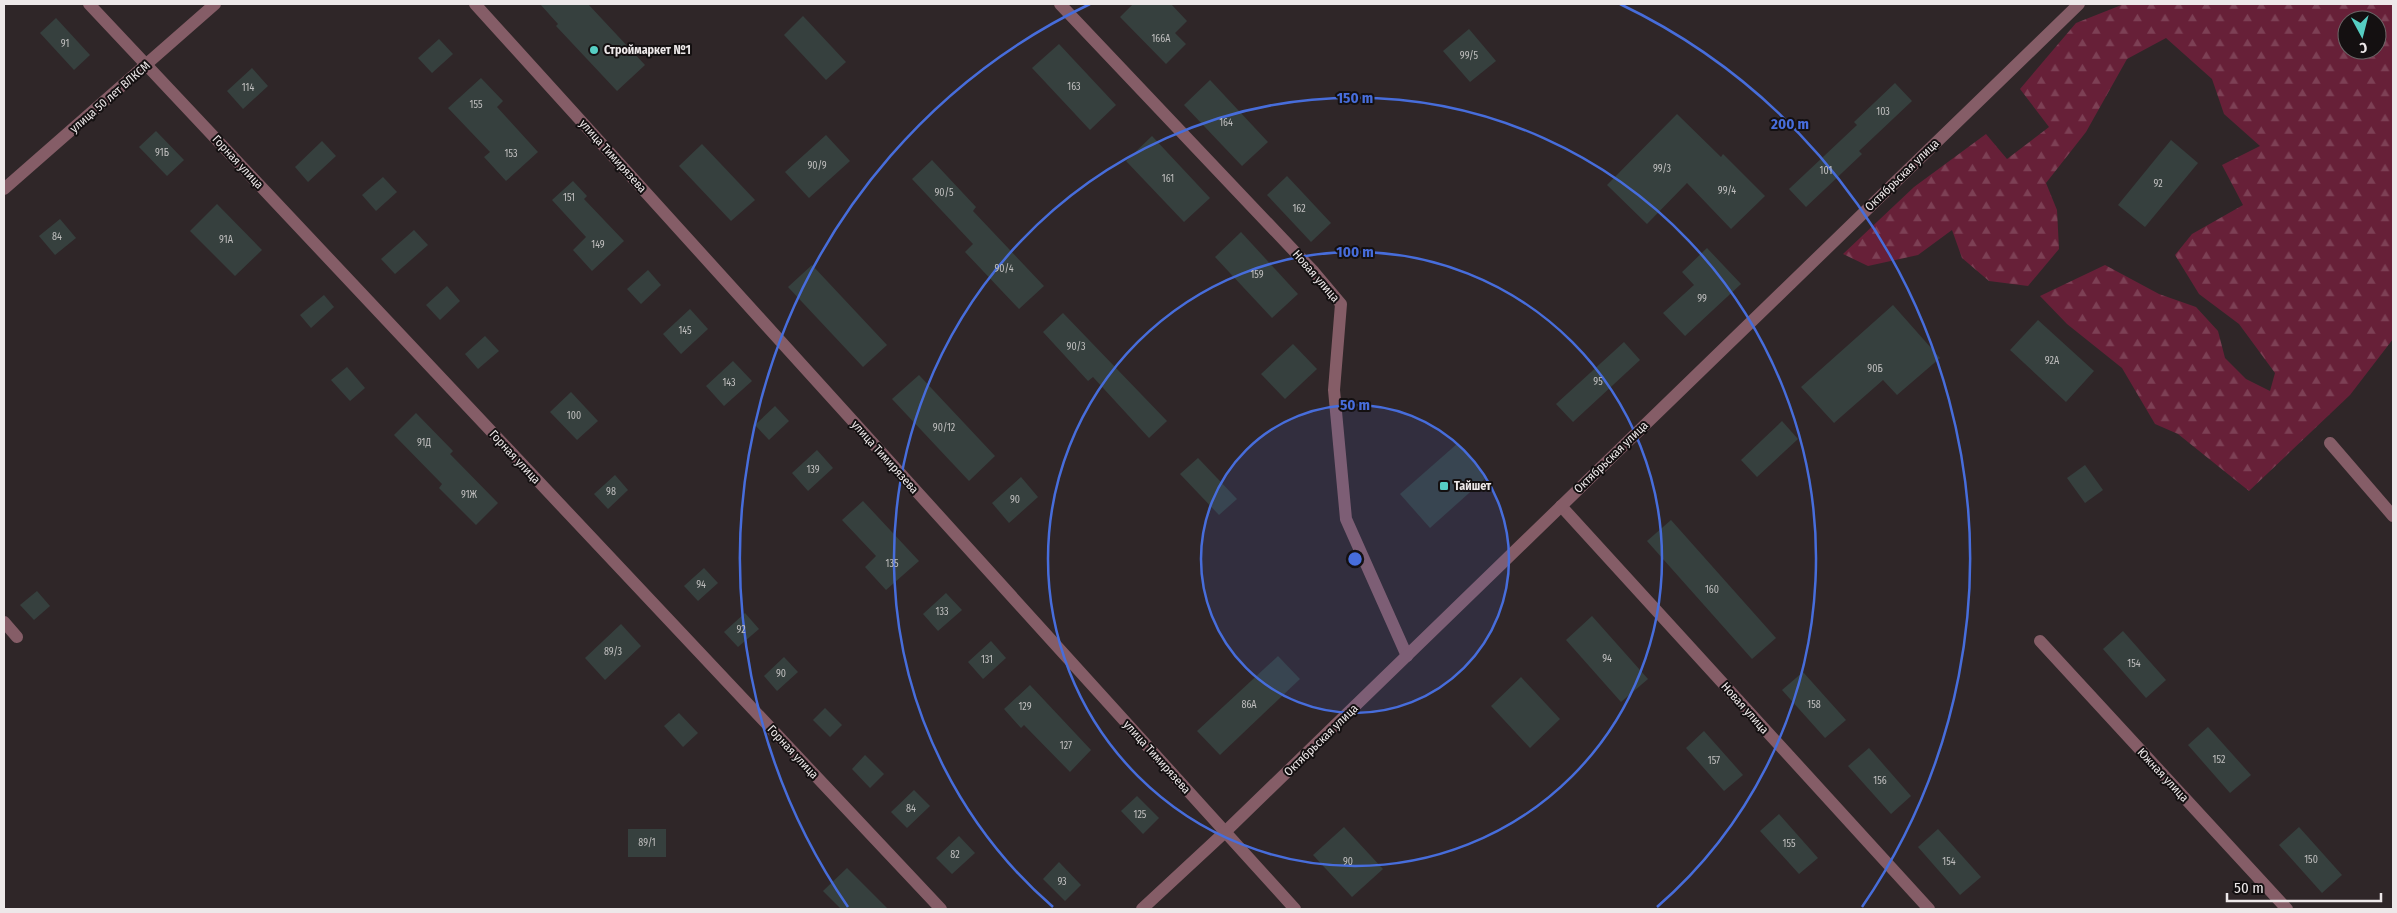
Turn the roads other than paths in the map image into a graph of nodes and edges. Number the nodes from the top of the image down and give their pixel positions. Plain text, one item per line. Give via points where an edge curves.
1 (89, 4) edge
2 (215, 4) edge
3 (475, 4) edge
4 (1060, 4) edge
5 (2078, 4) edge
6 (146, 65) junction
7 (4, 189) edge
8 (2330, 443) dead end
9 (1561, 506) junction
10 (2393, 516) edge
11 (4, 622) edge
12 (17, 637) dead end
13 (2040, 641) dead end
14 (1407, 656) junction
15 (1225, 832) junction
16 (941, 909) edge
17 (1142, 909) edge
18 (1295, 909) edge
19 (1929, 909) edge
20 (2287, 909) edge

1 - 6 street, Горная улица
2 - 6 street, улица 50 лет ВЛКСМ
3 - 15 street, улица Тимирязева
4 - 14 street, Новая улица via 1342,304 1334,390 1346,519
5 - 9 street, Октябрьская улица
6 - 7 street, улица 50 лет ВЛКСМ
6 - 16 street, Горная улица
8 - 10 street
9 - 14 street, Октябрьская улица
9 - 19 street, Новая улица
11 - 12 street
13 - 20 street, Южная улица
14 - 15 street, Октябрьская улица
15 - 17 street, Октябрьская улица
15 - 18 street, улица Тимирязева

